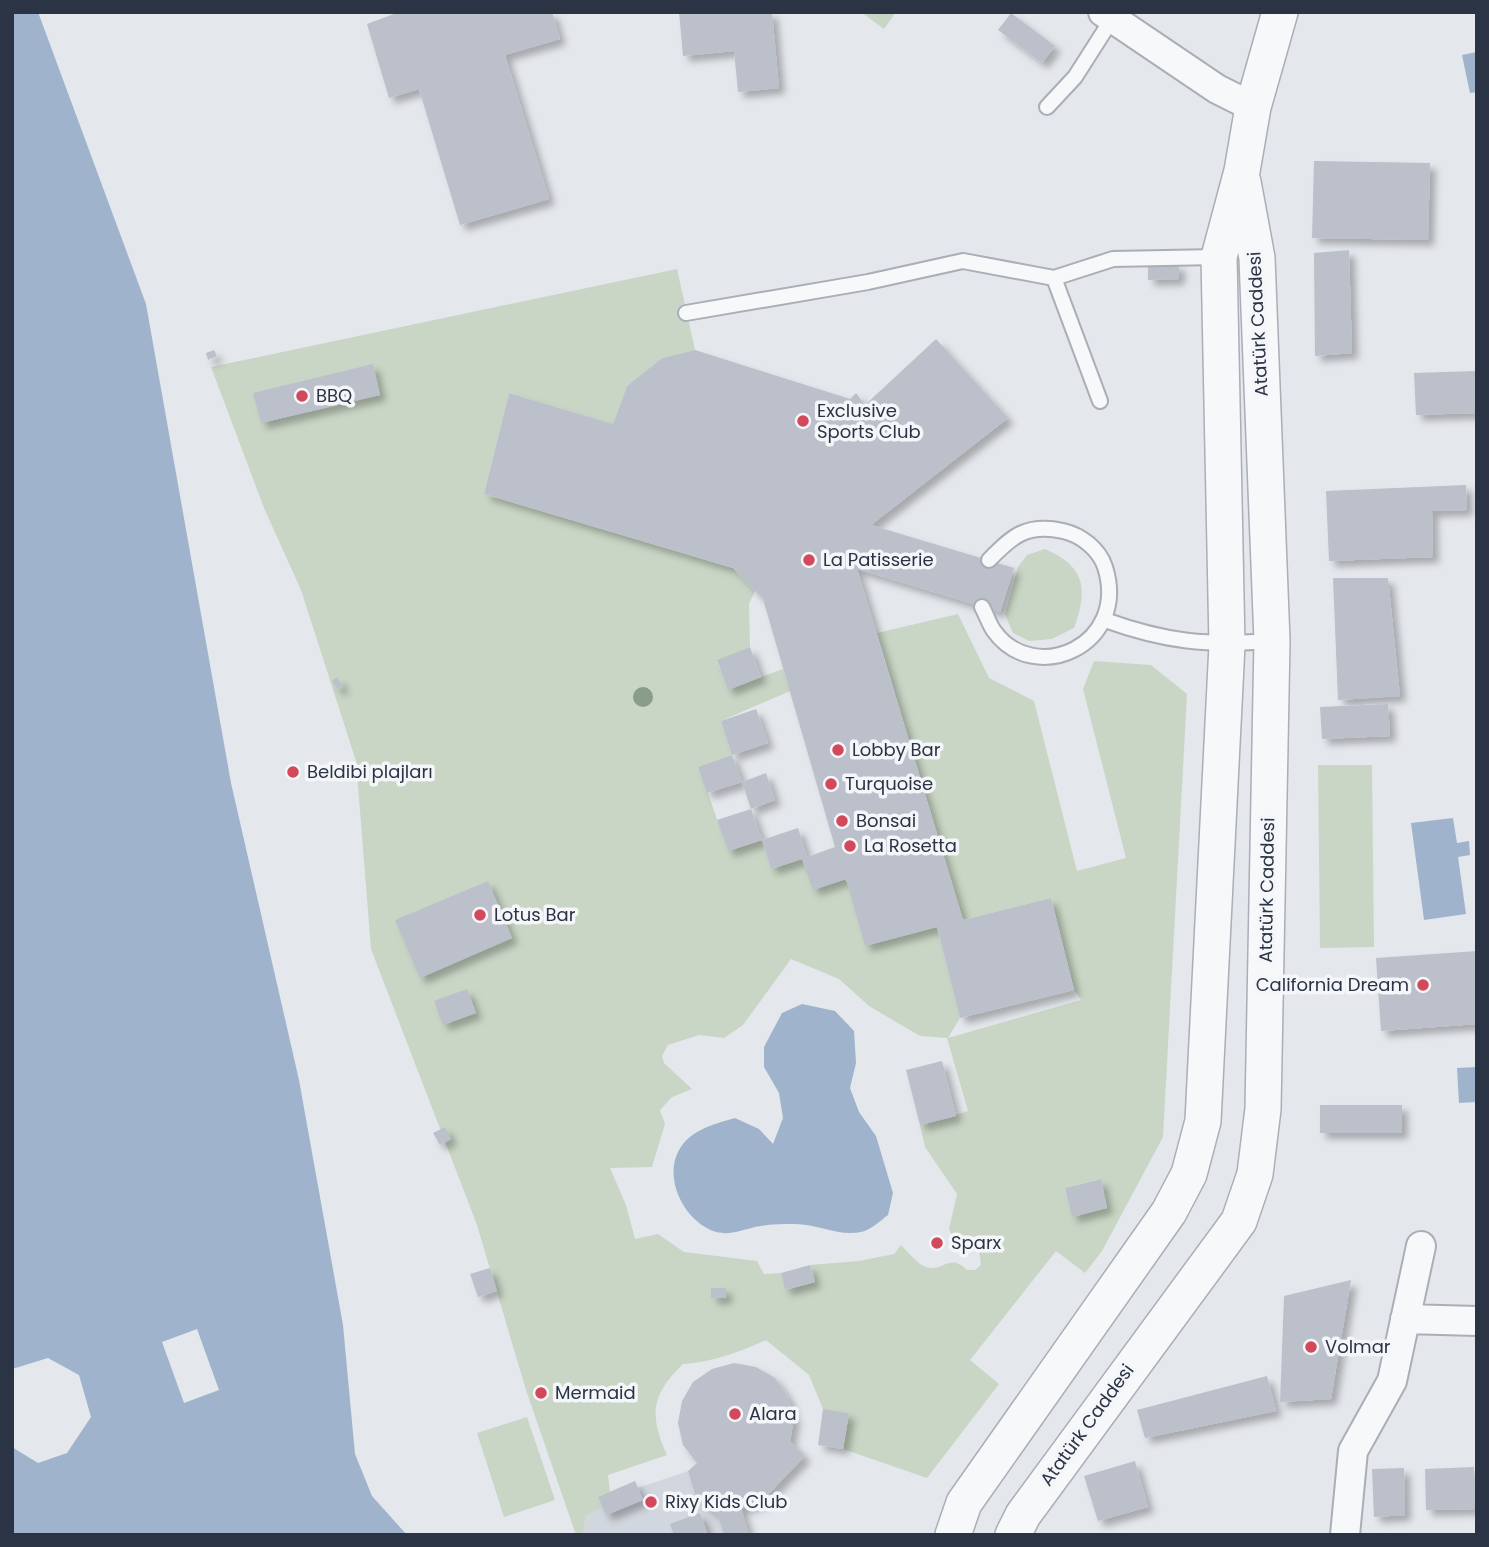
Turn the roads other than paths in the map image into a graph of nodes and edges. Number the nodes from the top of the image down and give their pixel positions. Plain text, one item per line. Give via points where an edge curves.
1 (1280, 12) edge
2 (1108, 15) edge
3 (1047, 107) dead end
4 (1253, 107) junction
5 (1238, 258) junction
6 (1054, 278) junction
7 (687, 313) dead end
8 (1100, 401) dead end
9 (989, 560) dead end
10 (982, 607) dead end
11 (1105, 620) junction
12 (1272, 641) junction
13 (1227, 645) junction
14 (1421, 1246) dead end
15 (1405, 1319) junction
16 (1477, 1321) edge
17 (953, 1535) edge
18 (1013, 1535) edge
19 (1345, 1535) edge

1 - 4 street, Atatürk Caddesi
2 - 3 lane via 1075,78
2 - 4 street via 1217,89
4 - 5 street, Atatürk Caddesi via 1242,171
5 - 6 lane via 1113,259
5 - 12 street, Atatürk Caddesi
5 - 13 street, Atatürk Caddesi
6 - 7 lane via 962,261
6 - 8 lane
9 - 11 lane via 1012,536 1044,527 1076,534 1101,556 1111,587
10 - 11 lane via 994,632 1016,650 1043,657 1071,652 1091,639
11 - 13 lane via 1151,637
12 - 13 lane
12 - 18 street, Atatürk Caddesi via 1264,1109 1255,1174 1238,1220 1030,1504
13 - 17 street, Atatürk Caddesi via 1203,1121 1189,1174 1169,1212 964,1503
14 - 15 street
15 - 16 street
15 - 19 street via 1392,1381 1353,1451

